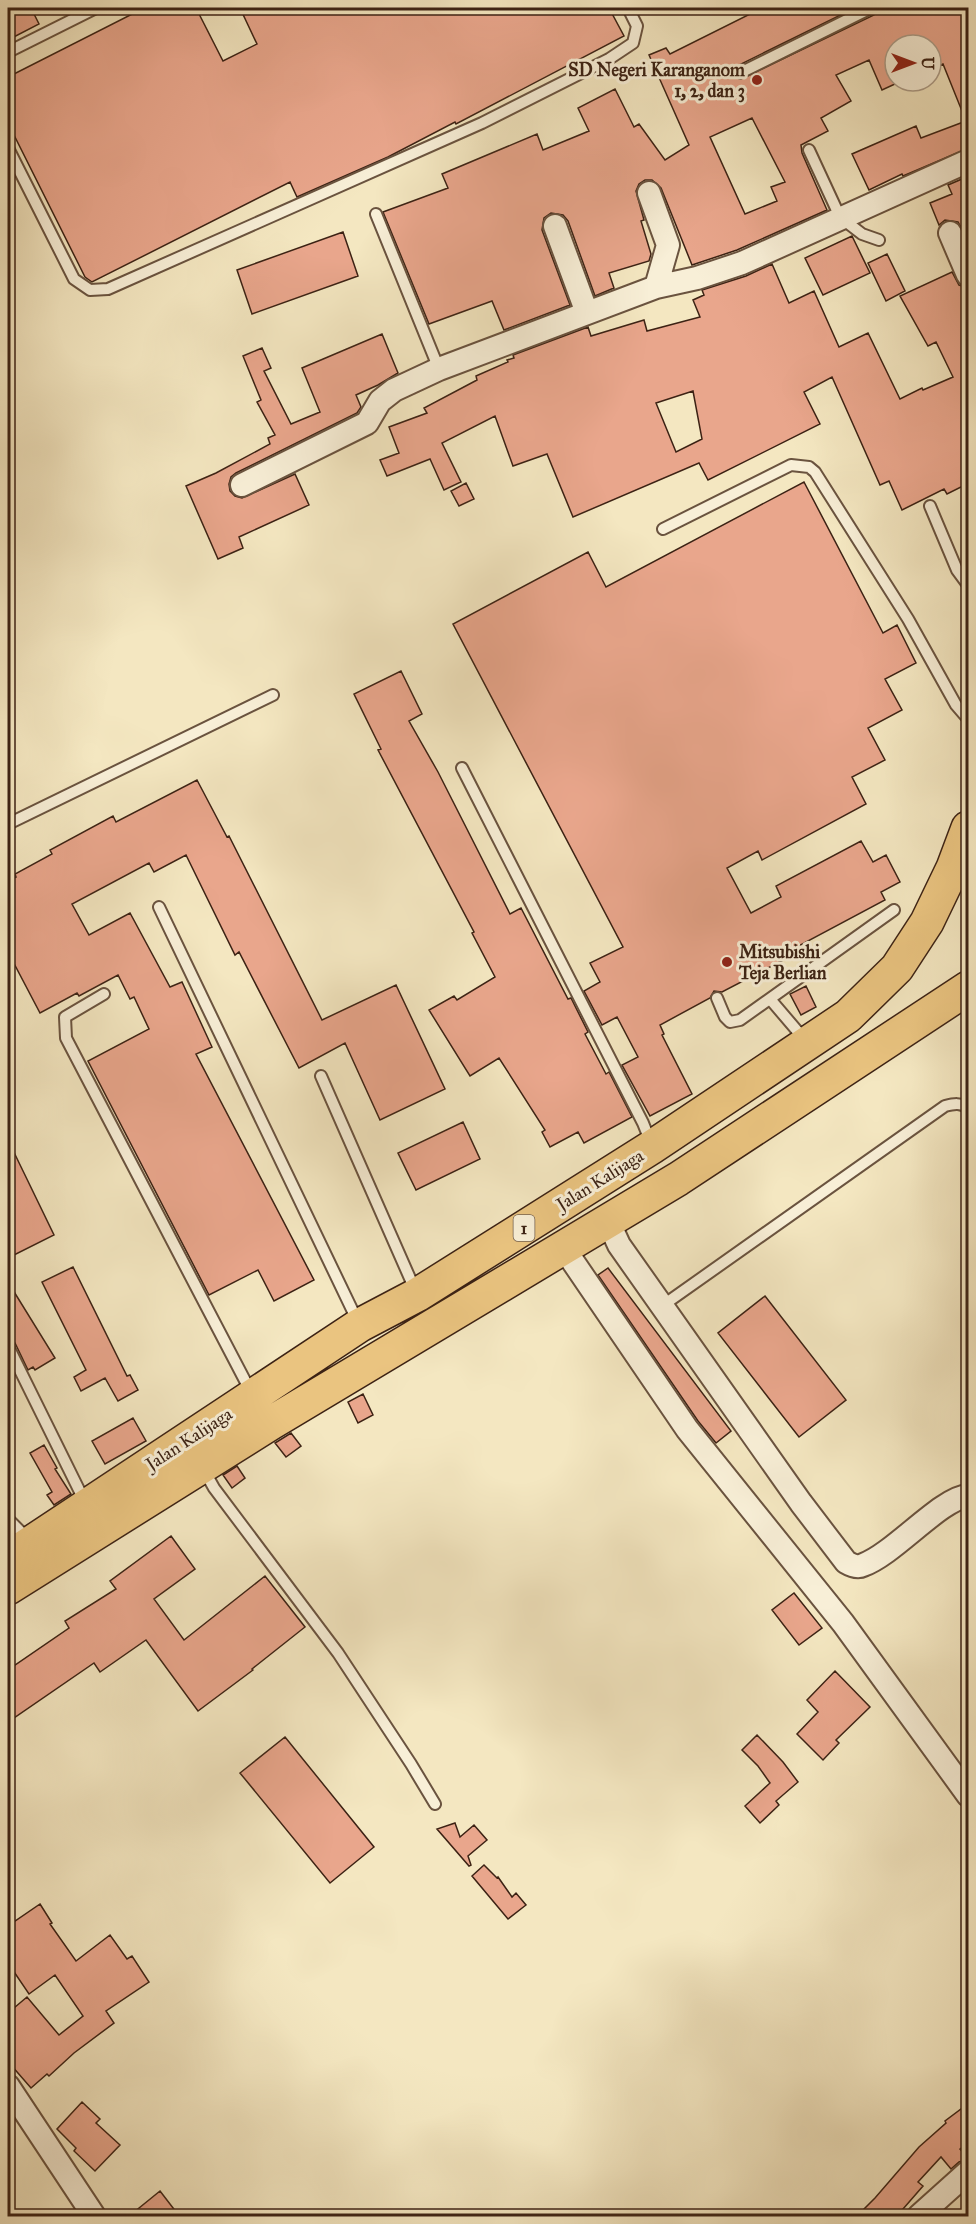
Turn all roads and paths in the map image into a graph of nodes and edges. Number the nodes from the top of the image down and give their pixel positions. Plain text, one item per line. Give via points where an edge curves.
1 (96, 8) edge
2 (628, 8) edge
3 (871, 8) edge
4 (8, 51) edge
5 (742, 72) dead end
6 (8, 148) edge
7 (809, 150) dead end
8 (969, 161) edge
9 (649, 193) dead end
10 (376, 214) dead end
11 (840, 217) junction
12 (555, 226) dead end
13 (950, 233) dead end
14 (879, 240) dead end
15 (969, 275) edge
16 (656, 287) junction
17 (587, 313) junction
18 (439, 369) junction
19 (242, 484) dead end
20 (930, 506) dead end
21 (663, 529) dead end
22 (969, 585) edge
23 (273, 695) dead end
24 (969, 719) edge
25 (462, 768) dead end
26 (8, 824) edge
27 (969, 828) edge
28 (159, 907) dead end
29 (894, 910) dead end
30 (104, 994) dead end
31 (966, 994) edge
32 (717, 998) dead end
33 (770, 999) junction
34 (808, 1043) junction
35 (321, 1076) dead end
36 (969, 1108) edge
37 (652, 1147) junction
38 (678, 1179) junction
39 (608, 1221) junction
40 (563, 1247) junction
41 (417, 1295) junction
42 (662, 1306) junction
43 (360, 1325) junction
44 (8, 1346) edge
45 (254, 1397) junction
46 (202, 1467) junction
47 (969, 1497) edge
48 (87, 1506) junction
49 (8, 1519) edge
50 (20, 1550) edge
51 (8, 1588) edge
52 (969, 1795) edge
53 (435, 1804) dead end
54 (8, 2086) edge
55 (969, 2172) edge
56 (94, 2217) edge
57 (919, 2217) edge

1 - 4 lane
2 - 6 lane via 637,26 633,43 609,59 482,123 108,290 90,290 74,279
3 - 5 lane
7 - 11 lane
8 - 11 street
9 - 16 street via 669,245
10 - 18 lane
11 - 14 lane via 862,234
11 - 16 street via 742,263
12 - 17 street
13 - 15 street
16 - 17 street
17 - 18 street
18 - 19 street via 394,390 380,401 367,423
20 - 22 lane via 957,570
21 - 24 lane via 791,465 809,467 908,619 956,705
23 - 26 lane
25 - 37 lane
27 - 34 highway, Jalan Kalijaga / 1 via 927,922 897,968 848,1016
28 - 43 lane
29 - 33 lane
30 - 45 lane via 65,1017 66,1038
31 - 38 highway, Jalan Kalijaga / 1
32 - 33 lane via 730,1022
33 - 34 lane
34 - 37 highway, Jalan Kalijaga / 1
35 - 41 lane
36 - 42 lane via 956,1103 945,1106
37 - 38 highway
37 - 41 highway, Jalan Kalijaga / 1
38 - 39 highway, Jalan Kalijaga / 1
39 - 40 highway, Jalan Kalijaga / 1
39 - 42 street via 619,1245
40 - 46 highway, Jalan Kalijaga / 1
40 - 52 street via 687,1429 843,1623
41 - 43 highway, Jalan Kalijaga / 1
42 - 47 street via 846,1562 863,1565 954,1500
43 - 45 highway, Jalan Kalijaga / 1
44 - 48 lane
45 - 48 highway, Jalan Kalijaga / 1
46 - 51 highway, Jalan Kalijaga / 1
46 - 53 lane via 338,1653
48 - 50 highway, Jalan Kalijaga / 1
49 - 50 lane
54 - 56 street
55 - 57 street

